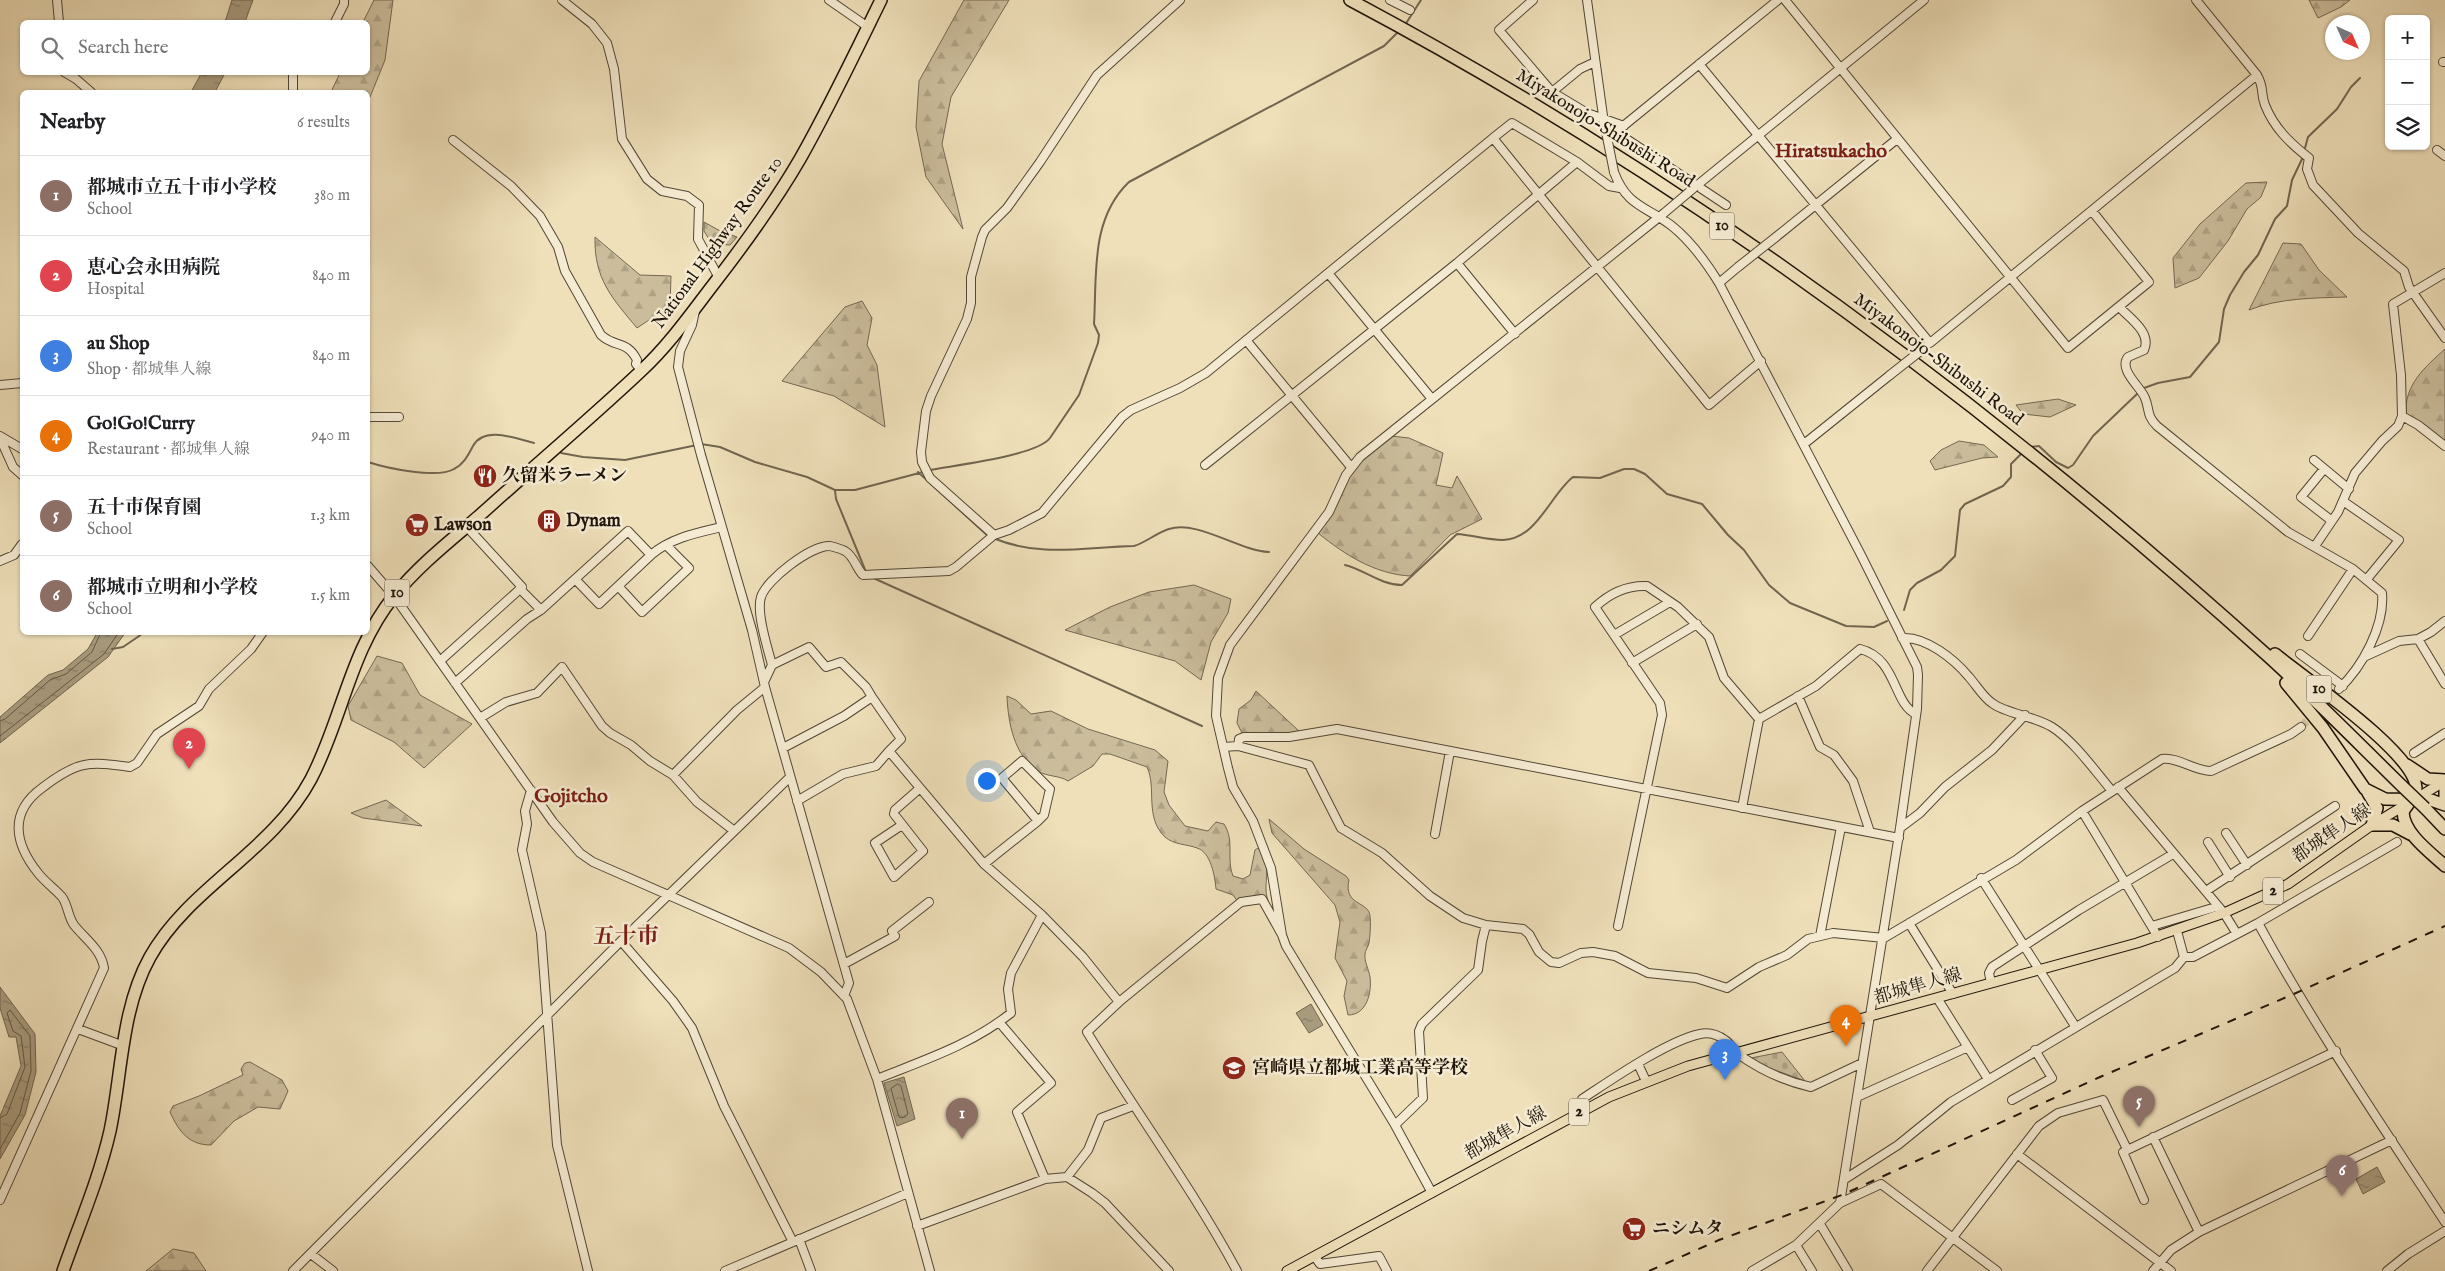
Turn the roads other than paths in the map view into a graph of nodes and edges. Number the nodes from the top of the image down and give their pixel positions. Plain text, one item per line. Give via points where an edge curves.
1 (57, 0) edge
2 (344, 0) edge
3 (562, 0) edge
4 (829, 0) edge
5 (881, 0) edge
6 (1180, 0) edge
7 (1341, 0) edge
8 (1350, 0) edge
9 (1390, 0) edge
10 (1533, 0) edge
11 (1587, 0) edge
12 (1778, 0) edge
13 (1785, 0) edge
14 (1924, 0) edge
15 (2208, 0) edge
16 (2198, 3) edge
17 (1410, 10) dead end
18 (1384, 18) junction
19 (59, 20) edge
20 (336, 20) edge
21 (868, 26) junction
22 (1595, 62) junction
23 (1699, 64) junction
24 (1841, 68) junction
25 (69, 75) edge
26 (292, 75) edge
27 (2257, 75) junction
28 (89, 90) edge
29 (293, 90) edge
30 (1552, 92) junction
31 (1604, 126) junction
32 (1624, 126) junction
33 (1616, 132) junction
34 (1759, 135) junction
35 (1494, 138) junction
36 (1897, 139) junction
37 (453, 140) dead end
38 (2437, 150) dead end
39 (2445, 156) edge
40 (1577, 162) junction
41 (1696, 187) junction
42 (1620, 188) junction
43 (1539, 195) junction
44 (1815, 204) junction
45 (1726, 206) dead end
46 (2092, 211) junction
47 (1661, 216) junction
48 (1457, 263) junction
49 (1598, 267) junction
50 (1328, 273) junction
51 (2445, 274) edge
52 (719, 278) junction
53 (2011, 278) junction
54 (1719, 283) junction
55 (2413, 292) junction
56 (2120, 307) junction
57 (696, 308) junction
58 (1374, 328) junction
59 (1515, 334) junction
60 (2445, 338) edge
61 (1246, 340) junction
62 (1930, 343) junction
63 (1761, 361) junction
64 (642, 371) junction
65 (20, 383) edge
66 (0, 385) edge
67 (1291, 396) junction
68 (1432, 399) junction
69 (2402, 416) junction
70 (370, 417) edge
71 (399, 417) dead end
72 (0, 437) edge
73 (1804, 444) junction
74 (2445, 446) edge
75 (20, 448) edge
76 (2314, 460) dead end
77 (1205, 465) dead end
78 (1351, 467) junction
79 (2324, 469) junction
80 (20, 473) edge
81 (2349, 488) junction
82 (2343, 500) junction
83 (2332, 521) junction
84 (466, 527) junction
85 (722, 527) junction
86 (994, 534) junction
87 (666, 545) junction
88 (2315, 546) junction
89 (20, 547) edge
90 (651, 555) junction
91 (0, 561) edge
92 (370, 568) edge
93 (2353, 569) junction
94 (575, 579) junction
95 (2367, 579) junction
96 (618, 586) junction
97 (520, 589) junction
98 (2197, 593) junction
99 (394, 596) junction
100 (1670, 602) junction
101 (541, 610) junction
102 (2445, 620) edge
103 (1697, 624) junction
104 (2240, 632) junction
105 (370, 633) edge
106 (261, 635) edge
107 (369, 635) edge
108 (1614, 635) junction
109 (2308, 636) dead end
110 (1902, 638) junction
111 (2418, 639) junction
112 (2300, 654) dead end
113 (2366, 656) junction
114 (440, 661) junction
115 (1632, 663) junction
116 (772, 666) junction
117 (455, 682) junction
118 (764, 684) junction
119 (2445, 684) edge
120 (1798, 696) junction
121 (872, 697) junction
122 (1916, 714) junction
123 (2025, 714) junction
124 (480, 718) junction
125 (1759, 718) junction
126 (2300, 726) tunnel mouth
127 (2445, 733) edge
128 (1238, 746) junction
129 (1223, 747) junction
130 (783, 748) junction
131 (889, 751) junction
132 (1450, 751) junction
133 (2414, 753) dead end
134 (2400, 759) junction
135 (674, 775) junction
136 (790, 777) junction
137 (2445, 780) edge
138 (2445, 786) edge
139 (919, 789) junction
140 (1645, 789) junction
141 (2115, 789) junction
142 (2365, 789) junction
143 (531, 790) junction
144 (2445, 797) edge
145 (2411, 800) junction
146 (797, 801) junction
147 (2445, 805) edge
148 (2335, 806) dead end
149 (1742, 808) junction
150 (2082, 811) junction
151 (1038, 821) junction
152 (902, 825) junction
153 (2372, 825) junction
154 (1841, 827) junction
155 (1900, 828) junction
156 (2445, 829) edge
157 (733, 830) junction
158 (1870, 832) junction
159 (2226, 833) dead end
160 (1435, 834) dead end
161 (1899, 838) junction
162 (2417, 840) junction
163 (2208, 842) dead end
164 (2397, 842) dead end
165 (2173, 854) junction
166 (984, 864) junction
167 (2247, 866) junction
168 (2445, 866) edge
169 (2230, 877) junction
170 (1981, 878) junction
171 (2126, 883) junction
172 (2206, 892) junction
173 (669, 896) junction
174 (929, 902) dead end
175 (2216, 906) junction
176 (2224, 913) junction
177 (1042, 915) junction
178 (1909, 923) junction
179 (2258, 923) junction
180 (1486, 925) junction
181 (1618, 926) dead end
182 (2152, 926) junction
183 (2176, 932) junction
184 (2237, 934) junction
185 (1282, 935) junction
186 (1820, 936) junction
187 (2158, 937) junction
188 (1884, 938) junction
189 (621, 941) junction
190 (2025, 946) junction
191 (2184, 957) junction
192 (844, 964) junction
193 (2041, 970) junction
194 (1991, 983) junction
195 (1953, 994) junction
196 (844, 996) junction
197 (1937, 998) junction
198 (1119, 1002) junction
199 (547, 1017) junction
200 (1868, 1018) junction
201 (999, 1022) junction
202 (2076, 1026) junction
203 (78, 1029) junction
204 (124, 1046) junction
205 (1968, 1047) junction
206 (2035, 1050) junction
207 (2336, 1051) junction
208 (1736, 1053) junction
209 (1862, 1062) junction
210 (1638, 1064) junction
211 (877, 1079) junction
212 (1988, 1079) junction
213 (1646, 1081) junction
214 (1857, 1098) junction
215 (2012, 1100) dead end
216 (1133, 1106) junction
217 (1582, 1111) junction
218 (1395, 1125) junction
219 (2152, 1136) junction
220 (2392, 1140) junction
221 (2127, 1149) junction
222 (2017, 1154) junction
223 (1067, 1177) junction
224 (1045, 1179) junction
225 (1845, 1179) junction
226 (908, 1193) junction
227 (1432, 1193) junction
228 (0, 1200) edge
229 (2144, 1200) dead end
230 (1840, 1203) junction
231 (2445, 1222) edge
232 (1820, 1224) junction
233 (917, 1226) junction
234 (2445, 1231) edge
235 (2199, 1232) junction
236 (1953, 1237) junction
237 (796, 1241) junction
238 (1796, 1245) junction
239 (311, 1254) junction
240 (1315, 1257) junction
241 (2160, 1262) junction
242 (1327, 1263) junction
243 (1762, 1268) edge
244 (63, 1271) edge
245 (293, 1271) edge
246 (333, 1271) edge
247 (588, 1271) edge
248 (725, 1271) edge
249 (811, 1271) edge
250 (930, 1271) edge
251 (1169, 1271) edge
252 (1237, 1271) edge
253 (1287, 1271) edge
254 (1332, 1271) edge
255 (1386, 1271) edge
256 (1752, 1271) edge
257 (1812, 1271) edge
258 (1848, 1271) edge
259 (1927, 1271) edge
260 (1997, 1271) edge
261 (2153, 1271) edge
262 (2171, 1271) edge
263 (2387, 1271) edge

1 - 19 street
2 - 20 street
3 - 52 street via 592,24 607,43 614,69 622,139 647,179 662,191 687,196 699,205 698,239
4 - 21 street
5 - 21 highway, National Highway Route 10 / 10
6 - 86 street via 1098,75 1007,208 985,230 971,277 971,303 967,318 926,411 922,462 930,478
7 - 18 highway
8 - 18 highway, Miyakonojo-Shibushi Road / 10
9 - 17 street
10 - 30 street via 1499,30
11 - 22 street
12 - 23 street
13 - 24 street
14 - 24 street
15 - 16 street
16 - 27 street
18 - 98 highway, Miyakonojo-Shibushi Road / 10 via 1592,139 1867,327 2013,438
21 - 52 highway, National Highway Route 10 / 10 via 798,162
22 - 30 street via 1580,69
22 - 31 street
23 - 32 street
23 - 34 street
24 - 34 street
24 - 36 street
25 - 28 street
26 - 29 street
27 - 46 street
27 - 55 street via 2263,85 2265,104 2282,135 2309,158 2308,169 2313,185 2358,233 2404,270
30 - 31 street
31 - 32 street
31 - 33 street
31 - 42 street, bridge
32 - 33 street
33 - 41 street
34 - 41 street
34 - 44 street
35 - 40 street via 1512,123
35 - 43 street
35 - 50 street
36 - 44 street
36 - 53 street
37 - 64 street via 531,204 551,232 565,271 601,335 632,350
38 - 39 street
40 - 42 street via 1609,186
40 - 43 street
41 - 45 street
41 - 47 street, bridge
42 - 47 street via 1632,202
43 - 48 street
43 - 49 street
44 - 54 street, bridge
44 - 62 street
46 - 53 street
46 - 56 street via 2149,282
47 - 49 street
47 - 54 street via 1695,249
48 - 58 street
48 - 59 street
49 - 59 street
49 - 63 street via 1709,405
50 - 58 street
50 - 61 street
51 - 55 street
52 - 57 highway, National Highway Route 10 / 10
53 - 56 street via 2068,348
53 - 62 street
54 - 63 street
55 - 60 street
55 - 69 street via 2393,304
56 - 88 street via 2146,338 2144,350 2128,358 2126,365 2146,398 2150,419 2288,532
57 - 64 highway, National Highway Route 10 / 10
57 - 85 street via 692,326 680,351 678,367
58 - 67 street
58 - 68 street
59 - 68 street
61 - 67 street
61 - 86 street via 1196,379 1131,410 1042,513
62 - 73 street, bridge
63 - 73 street
64 - 84 highway, National Highway Route 10 / 10
65 - 66 street
67 - 77 street
67 - 78 street
68 - 78 street
69 - 74 street
69 - 81 street via 2398,426 2355,474
70 - 71 street
72 - 75 street
72 - 80 street via 13,466
73 - 110 street
76 - 79 street
78 - 129 street via 1329,512 1230,645 1216,694 1216,716
79 - 81 street
79 - 83 street via 2301,496
81 - 82 street
82 - 83 street
82 - 95 street via 2399,540
83 - 88 street
84 - 97 street via 522,587
84 - 99 highway, National Highway Route 10 / 10
85 - 87 street via 690,534
85 - 118 street
86 - 116 street via 949,571 863,575 852,556 845,551 830,546 817,549 791,565 760,598
87 - 90 street
87 - 96 street via 689,568 642,612
88 - 93 street
89 - 91 street via 14,555
90 - 94 street via 628,531
90 - 96 street
92 - 99 street
93 - 95 street
93 - 109 street
94 - 96 street via 599,604
94 - 101 street
95 - 113 street via 2382,593 2383,599
97 - 101 street
97 - 114 street
98 - 104 highway, Miyakonojo-Shibushi Road / 10
98 - 134 highway, 10 via 2371,729
99 - 105 highway, National Highway Route 10 / 10
99 - 114 street
100 - 103 street
100 - 108 street
100 - 108 street via 1647,586 1607,597 1595,607
101 - 117 street
102 - 111 street
103 - 115 street
103 - 125 street via 1712,641 1724,678
104 - 142 highway, 10 via 2249,648 2310,710
104 - 156 highway, Miyakonojo-Shibushi Road / 10, bridge
106 - 203 street via 251,649 209,689 199,706 157,734 137,762 130,767 110,763 76,767 51,781 31,796 24,806 18,829 20,844 39,875 64,899 73,924 103,962 103,973
107 - 204 highway, National Highway Route 10 / 10 via 318,764 302,794 267,837 173,924 148,960 132,1005
108 - 115 street
110 - 122 street via 1916,667
110 - 123 street via 1910,637 1952,660 1992,704
111 - 113 street via 2399,641
111 - 119 street
112 - 113 street via 2341,688
114 - 117 street
115 - 140 street via 1660,703 1662,715
116 - 118 street
116 - 121 street via 809,647 826,666 841,662
117 - 124 street
118 - 130 street
118 - 135 street
120 - 122 street via 1816,686 1860,649 1875,656 1890,673 1905,704
120 - 125 street
120 - 158 street via 1820,747 1834,755 1853,781
121 - 130 street via 844,716
121 - 131 street via 901,740
122 - 155 street
123 - 141 street via 2052,727
123 - 155 street via 1992,750
124 - 135 street via 506,702 537,692 562,667 602,726 650,762
124 - 143 street
125 - 149 street
126 - 141 street via 2290,734 2217,769 2203,770 2172,759 2162,759
127 - 133 street
128 - 129 street
128 - 132 street via 1239,739 1244,737 1289,737 1337,729
128 - 180 street via 1309,765 1336,823 1346,833 1382,853 1439,903 1463,918
129 - 185 street via 1233,787 1253,821 1271,868
130 - 136 street
131 - 139 street
131 - 146 street via 876,766 843,774
132 - 140 street
132 - 160 street
134 - 137 highway via 2421,776
134 - 145 highway, 10 via 2414,782 2415,794
135 - 157 street via 697,802
136 - 146 street
136 - 157 street
137 - 145 main road, 都城隼人線 / 2
138 - 144 highway
139 - 152 street via 895,810 894,814
139 - 166 street
140 - 149 street
140 - 181 street
141 - 150 street
141 - 165 street
142 - 145 highway via 2385,799
142 - 153 highway via 2377,808
143 - 173 street via 580,853
143 - 199 street via 525,811 527,824 522,850 541,933
145 - 147 highway via 2431,800
145 - 153 main road, 都城隼人線 / 2
145 - 162 highway, 10 via 2403,812
146 - 192 street
148 - 167 street
149 - 154 street
150 - 170 street via 2016,860
150 - 171 street
151 - 151 street via 1044,815 1050,789 1022,761 1002,778
151 - 166 street
152 - 152 street via 923,851 894,877 875,844
153 - 162 highway, 10 via 2393,825
153 - 176 main road, 都城隼人線 / 2 via 2288,884
154 - 158 street
154 - 186 street
155 - 161 street
157 - 173 street
158 - 161 street
159 - 167 street
161 - 188 street
162 - 168 highway, 10
163 - 169 street
164 - 179 street
165 - 171 street
165 - 172 street
166 - 177 street
167 - 169 street
169 - 172 street
170 - 178 street
170 - 190 street
171 - 182 street
171 - 190 street
172 - 175 street
173 - 189 street
173 - 196 street via 789,948 821,972
174 - 192 street via 892,931 894,936
175 - 176 street
175 - 182 street
176 - 183 main road, 都城隼人線 / 2
176 - 184 street
177 - 198 street via 1083,957
177 - 201 street via 1011,972 1008,989 1011,1013
178 - 188 street
178 - 195 street
179 - 184 street
179 - 207 street via 2296,993
180 - 186 street via 1523,929 1539,952 1551,962 1559,963 1581,953 1592,952 1615,956 1648,973 1696,978 1727,988 1759,967 1787,955 1808,939
180 - 218 street via 1478,970 1422,1024 1419,1037 1424,1098
182 - 187 street
183 - 187 main road, 都城隼人線 / 2
183 - 191 street
184 - 191 street via 2193,957
185 - 198 street via 1262,899 1241,902
185 - 218 street via 1290,954
186 - 188 street via 1833,933
187 - 193 main road, 都城隼人線 / 2
188 - 200 street
189 - 199 street
189 - 237 street via 692,1028 728,1113
190 - 193 street
190 - 194 street via 1992,966 1989,972
191 - 202 street via 2175,968
192 - 196 street via 849,983
193 - 194 main road, 都城隼人線 / 2
193 - 202 street
194 - 195 main road, 都城隼人線 / 2
195 - 197 main road, 都城隼人線 / 2
196 - 211 street
197 - 200 main road, 都城隼人線 / 2
197 - 205 street
198 - 216 street via 1087,1032
199 - 239 street
199 - 247 street via 557,1145
200 - 208 main road, 都城隼人線 / 2
200 - 209 street
201 - 211 street via 954,1049
201 - 224 street via 1051,1083 1017,1112
202 - 206 street
203 - 204 street
203 - 228 street
204 - 244 highway, National Highway Route 10 / 10 via 103,1157
205 - 212 street
205 - 214 street
206 - 212 street
206 - 215 street via 2052,1078
207 - 219 street
207 - 220 street
208 - 209 street via 1781,1078 1811,1087
208 - 210 street via 1724,1039 1710,1033 1699,1034
208 - 213 main road, 都城隼人線 / 2
209 - 214 street
210 - 213 street
210 - 217 street via 1582,1099
211 - 226 street
212 - 225 street via 1951,1102 1898,1145
213 - 217 main road, 都城隼人線 / 2
214 - 225 street
216 - 223 street via 1101,1118 1088,1150
216 - 252 street via 1195,1197
217 - 227 main road, 都城隼人線 / 2
218 - 227 street
219 - 221 street
219 - 235 street
220 - 231 street
220 - 235 street
221 - 222 street via 2107,1105 2103,1100 2097,1100 2068,1108 2046,1120
221 - 229 street via 2123,1152
222 - 236 street
222 - 241 street
223 - 224 street
223 - 251 street via 1105,1203
224 - 233 street
225 - 230 street
226 - 233 street
226 - 237 street
227 - 240 main road, 都城隼人線 / 2
230 - 232 street
230 - 236 street via 1881,1184 1886,1185
232 - 238 street
232 - 258 street
233 - 250 street
234 - 263 street
235 - 241 street via 2178,1244
236 - 259 street
236 - 260 street
237 - 248 street
237 - 249 street
238 - 243 street
238 - 257 street
239 - 245 street
239 - 246 street
240 - 242 street via 1320,1264
240 - 253 main road, 都城隼人線 / 2
241 - 261 street
241 - 262 street
242 - 254 street
242 - 255 street via 1379,1256
243 - 256 street

